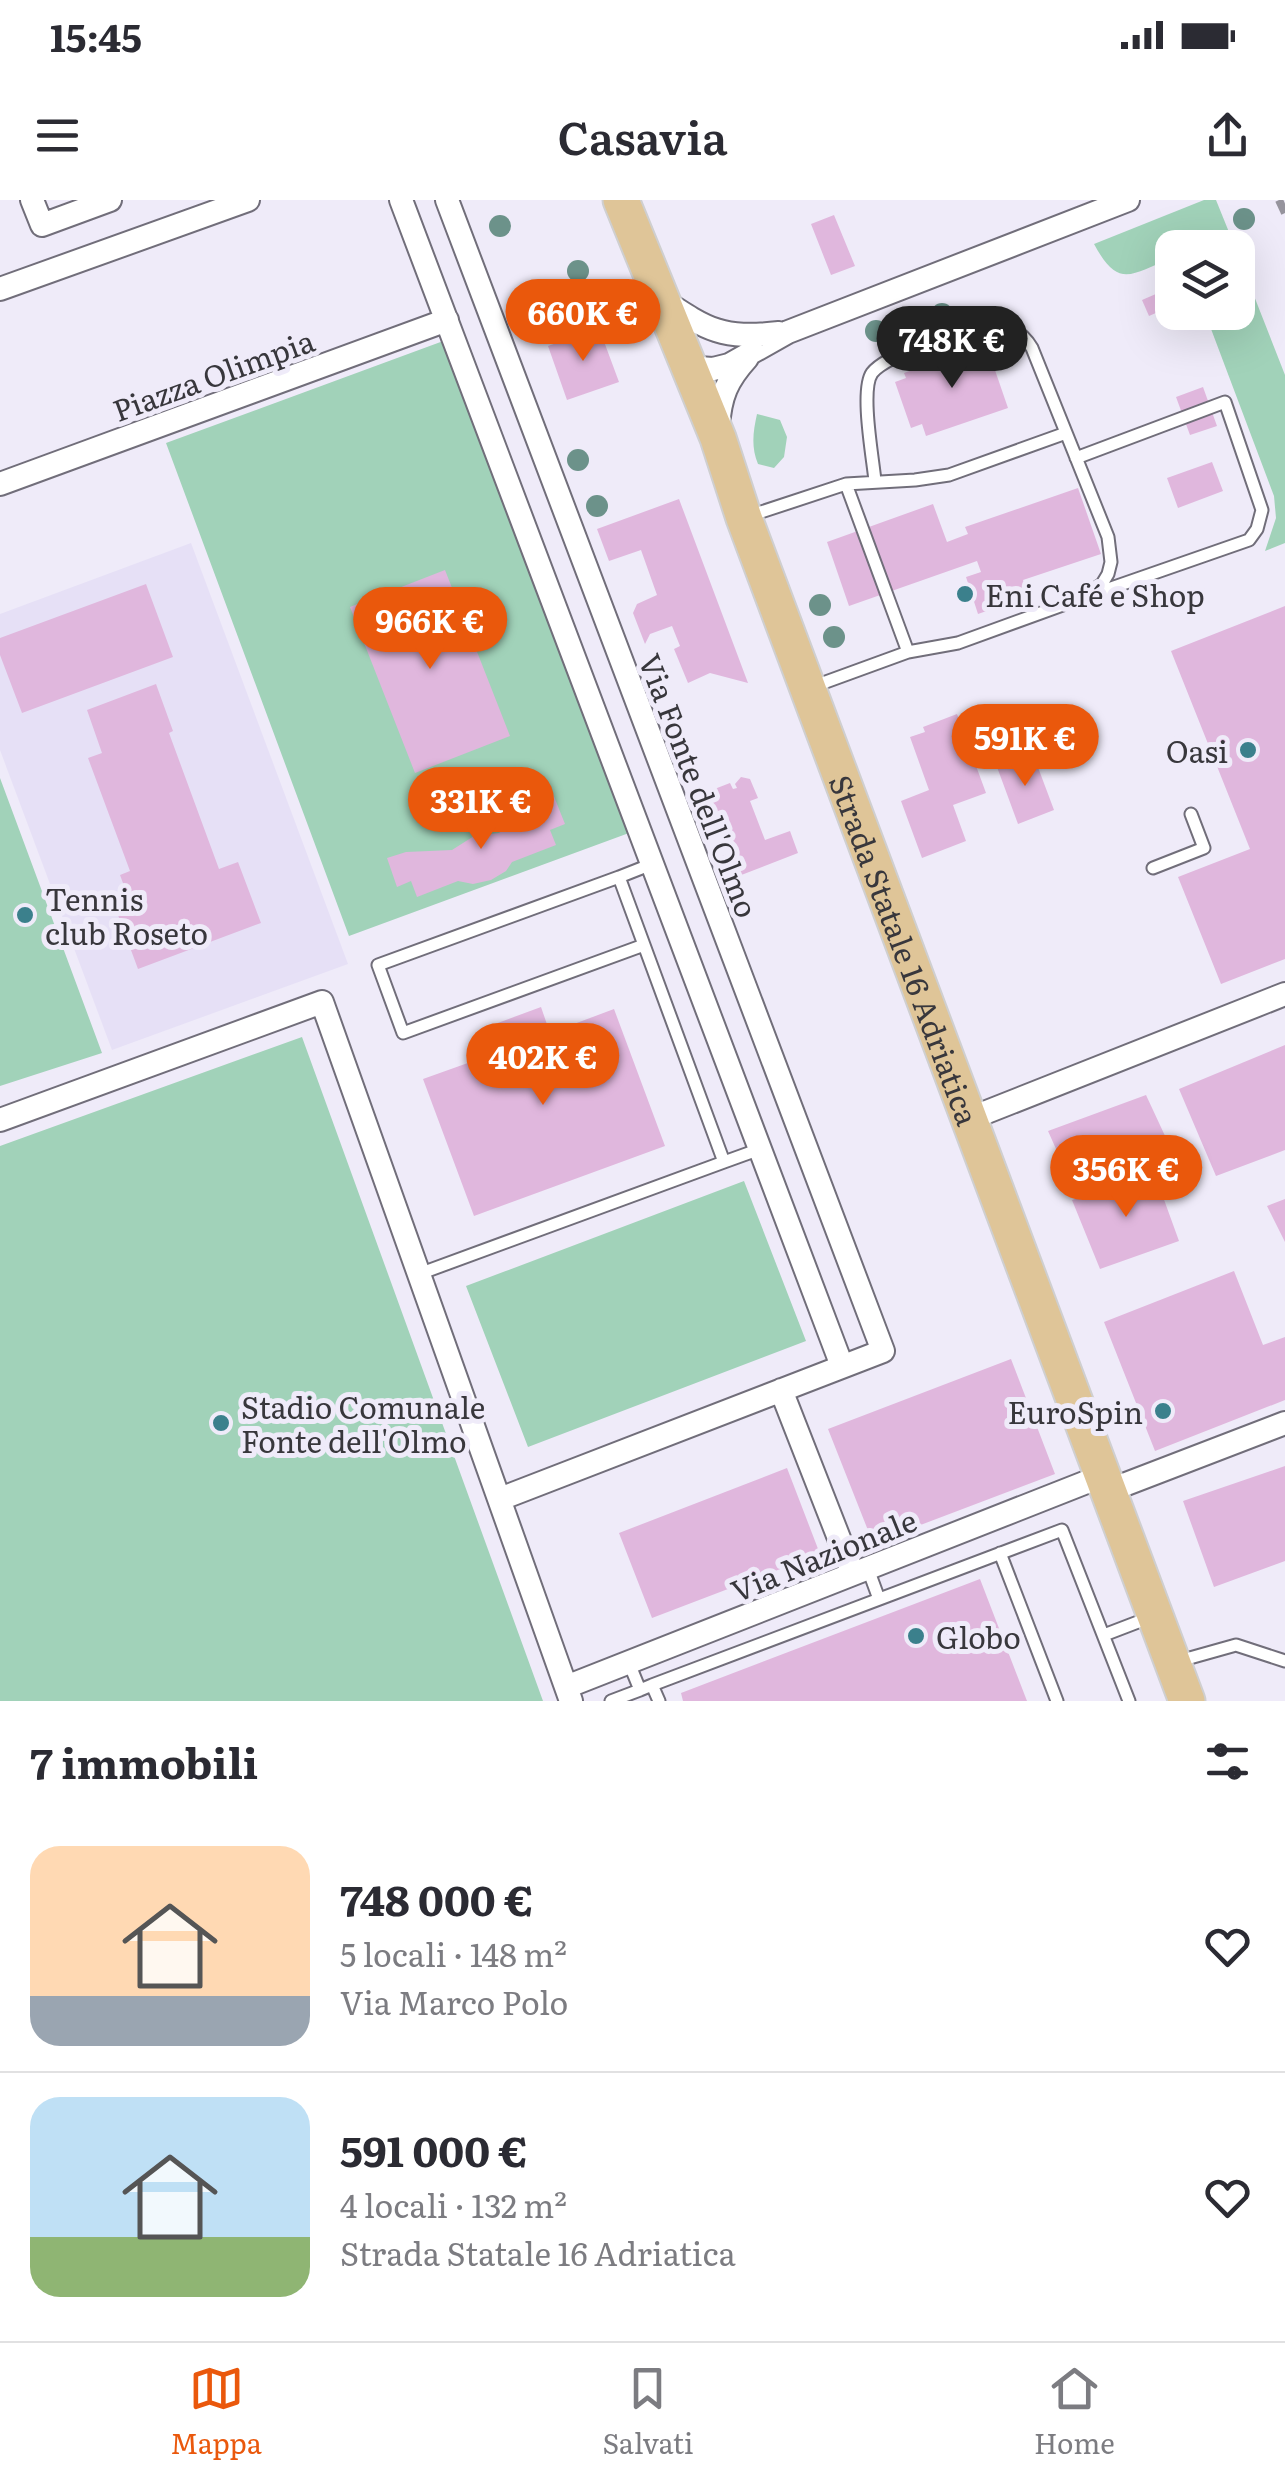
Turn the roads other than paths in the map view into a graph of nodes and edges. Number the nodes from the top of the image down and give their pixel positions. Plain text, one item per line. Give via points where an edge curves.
1 (32, 200) edge
2 (110, 200) edge
3 (248, 200) edge
4 (401, 200) edge
5 (446, 200) edge
6 (622, 200) edge
7 (1128, 200) edge
8 (0, 289) edge
9 (660, 298) junction
10 (447, 320) junction
11 (788, 332) junction
12 (750, 355) junction
13 (689, 363) junction
14 (1066, 432) junction
15 (718, 438) junction
16 (1076, 458) junction
17 (875, 481) junction
18 (0, 484) edge
19 (846, 484) junction
20 (744, 518) junction
21 (1082, 598) junction
22 (908, 652) junction
23 (808, 688) junction
24 (1191, 814) dead end
25 (652, 864) junction
26 (1153, 868) dead end
27 (619, 877) junction
28 (644, 945) junction
29 (1285, 994) edge
30 (969, 1119) junction
31 (0, 1120) edge
32 (760, 1149) junction
33 (724, 1162) junction
34 (419, 1274) junction
35 (842, 1366) junction
36 (781, 1390) junction
37 (1285, 1423) edge
38 (1105, 1483) junction
39 (500, 1499) junction
40 (1000, 1553) junction
41 (860, 1571) junction
42 (879, 1599) junction
43 (1154, 1616) junction
44 (1104, 1635) junction
45 (1285, 1661) edge
46 (629, 1662) junction
47 (1173, 1663) junction
48 (646, 1688) junction
49 (569, 1694) edge
50 (611, 1701) edge
51 (658, 1701) edge
52 (1057, 1701) edge
53 (1128, 1701) edge
54 (1187, 1701) edge

1 - 2 street via 42,224
3 - 8 street
4 - 10 street
5 - 35 street, Via Fonte dell'Olmo via 883,1350
6 - 9 main road, Strada Statale 16 Adriatica
7 - 11 street
9 - 11 street via 722,333
9 - 13 main road, Strada Statale 16 Adriatica
10 - 18 street, Piazza Olimpia
10 - 25 street
11 - 12 street
12 - 13 street via 713,370
12 - 15 street via 728,380
13 - 15 main road, Strada Statale 16 Adriatica
14 - 16 lane
14 - 17 lane via 949,475
14 - 17 lane via 1028,341 1007,327 980,326 872,372 867,389
15 - 20 main road, Strada Statale 16 Adriatica
16 - 21 lane via 1111,548 1108,574
16 - 21 lane via 1225,402 1262,510 1249,540
17 - 19 lane
19 - 20 lane
19 - 22 lane
20 - 23 main road, Strada Statale 16 Adriatica
21 - 22 lane via 958,643
22 - 23 lane
23 - 30 main road, Strada Statale 16 Adriatica
24 - 26 lane via 1204,848
25 - 27 lane
25 - 32 street
27 - 28 lane
27 - 28 lane via 378,965 403,1033
28 - 33 lane
29 - 30 street
30 - 38 main road, Strada Statale 16 Adriatica
31 - 34 street via 322,1002
32 - 33 lane
32 - 35 street
33 - 34 lane
34 - 39 street
35 - 36 street, Via Fonte dell'Olmo
36 - 39 street, Via Fonte dell'Olmo
36 - 41 street
37 - 38 street
38 - 41 street, Via Nazionale
38 - 43 main road, Strada Statale 16 Adriatica
39 - 49 street
40 - 42 lane
40 - 44 lane via 1062,1530
40 - 52 lane
41 - 42 lane
41 - 46 street, Via Nazionale
42 - 48 lane
43 - 44 lane
43 - 47 main road, Strada Statale 16 Adriatica
44 - 53 lane
45 - 47 lane via 1236,1645
46 - 48 lane
46 - 49 street, Via Nazionale
47 - 54 main road, Strada Statale 16 Adriatica
48 - 50 lane
48 - 51 lane

